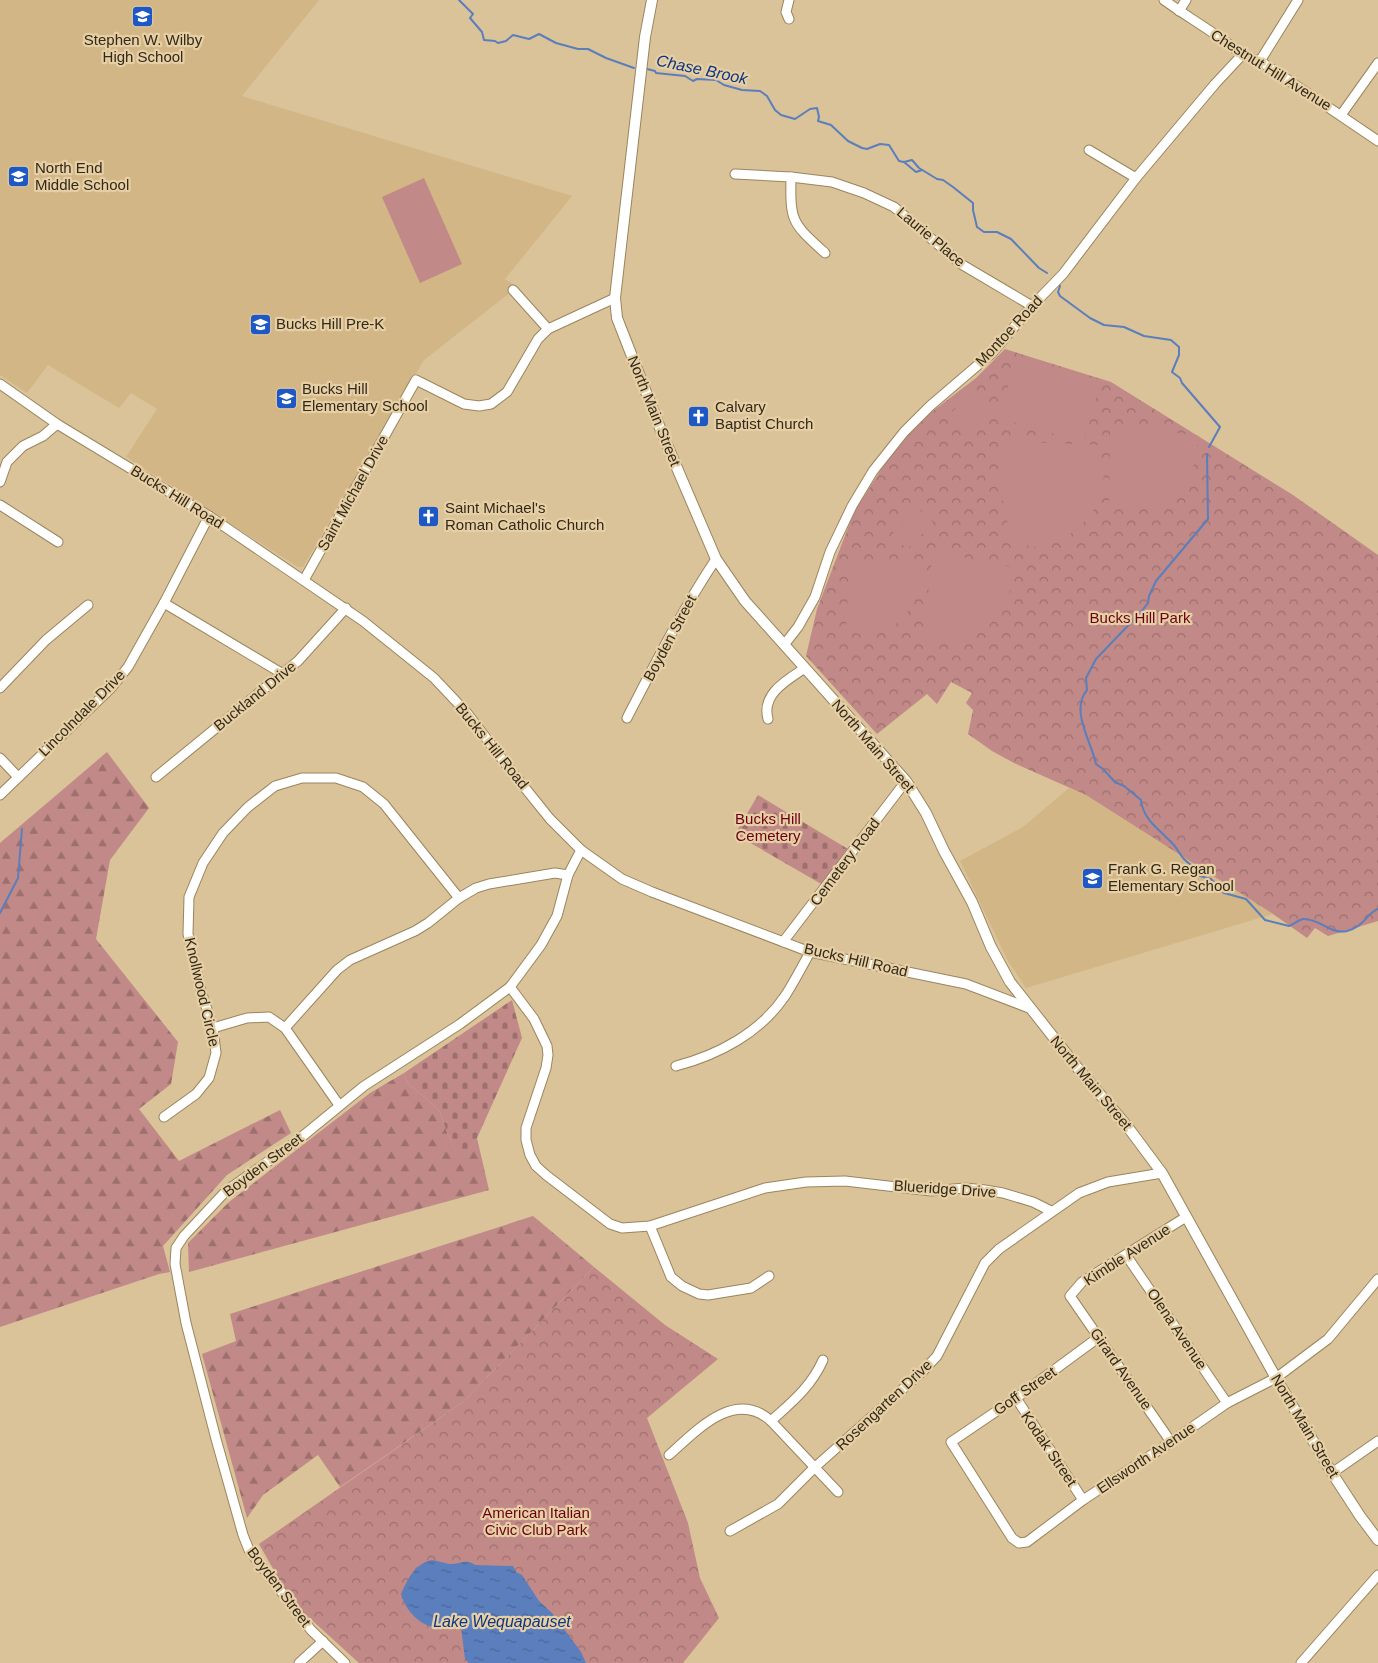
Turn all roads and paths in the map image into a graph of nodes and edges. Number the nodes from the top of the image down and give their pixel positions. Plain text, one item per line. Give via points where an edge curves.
1 (652, 0) edge
2 (789, 0) edge
3 (1164, 0) edge
4 (1186, 0) edge
5 (1298, 0) edge
6 (1179, 11) junction
7 (789, 20) dead end
8 (1242, 55) junction
9 (1260, 61) junction
10 (1378, 63) edge
11 (1341, 115) junction
12 (1378, 141) edge
13 (1089, 150) dead end
14 (735, 174) dead end
15 (791, 177) junction
16 (1136, 178) junction
17 (825, 253) dead end
18 (513, 290) dead end
19 (615, 298) junction
20 (1032, 306) junction
21 (548, 329) junction
22 (0, 384) edge
23 (57, 424) junction
24 (0, 482) edge
25 (0, 504) edge
26 (209, 516) junction
27 (58, 542) dead end
28 (716, 559) junction
29 (304, 580) junction
30 (164, 603) junction
31 (88, 605) dead end
32 (346, 608) junction
33 (784, 645) junction
34 (804, 668) junction
35 (283, 674) junction
36 (0, 688) edge
37 (627, 718) dead end
38 (768, 719) dead end
39 (0, 758) edge
40 (18, 777) junction
41 (156, 777) dead end
42 (906, 781) junction
43 (0, 795) edge
44 (581, 850) junction
45 (568, 876) junction
46 (460, 898) junction
47 (783, 942) junction
48 (810, 952) junction
49 (510, 987) junction
50 (1028, 1008) junction
51 (213, 1028) junction
52 (285, 1028) junction
53 (676, 1066) dead end
54 (339, 1105) junction
55 (164, 1117) dead end
56 (1162, 1173) junction
57 (1051, 1211) junction
58 (1186, 1217) junction
59 (650, 1226) junction
60 (1126, 1255) junction
61 (769, 1276) dead end
62 (1378, 1279) edge
63 (1070, 1296) joint
64 (1099, 1338) junction
65 (823, 1360) dead end
66 (1276, 1378) junction
67 (1016, 1398) junction
68 (1227, 1403) junction
69 (771, 1421) junction
70 (1378, 1441) edge
71 (1171, 1442) junction
72 (669, 1455) dead end
73 (814, 1468) junction
74 (1332, 1473) junction
75 (838, 1492) dead end
76 (1083, 1500) junction
77 (730, 1531) dead end
78 (1378, 1540) edge
79 (1020, 1543) joint
80 (1378, 1575) edge
81 (323, 1641) junction
82 (299, 1663) edge
83 (345, 1663) edge
84 (1301, 1663) edge

1 - 19 main road, North Main Street
2 - 7 street via 786,12
3 - 6 street, Chestnut Hill Avenue
4 - 6 street
5 - 9 street
6 - 8 street, Chestnut Hill Avenue
8 - 9 street, Chestnut Hill Avenue
8 - 16 street, Montoe Road
9 - 11 street, Chestnut Hill Avenue
10 - 11 street
11 - 12 street, Chestnut Hill Avenue
13 - 16 street
14 - 15 street, Laurie Place
15 - 17 street via 790,207 794,220
15 - 20 street, Laurie Place via 832,182 894,206 961,264
16 - 20 street, Montoe Road via 1063,274
18 - 21 street
19 - 21 street
19 - 28 main road, North Main Street via 617,318
20 - 33 street, Montoe Road via 992,353 904,432 873,471 830,552 815,597
21 - 29 street, Saint Michael Drive via 507,392 491,404 464,404 416,380
22 - 23 street, Bucks Hill Road
23 - 24 street via 12,456
23 - 26 street, Bucks Hill Road
25 - 27 street
26 - 29 street, Bucks Hill Road
26 - 30 street, Lincolndale Drive
28 - 33 main road, North Main Street via 745,601
28 - 37 street, Boyden Street via 679,618
29 - 32 street, Bucks Hill Road
30 - 35 street
30 - 40 street, Lincolndale Drive via 128,667 111,688
31 - 36 street via 46,640
32 - 35 street, Buckland Drive
32 - 44 street, Bucks Hill Road via 434,678 467,713 550,819
33 - 34 main road, North Main Street
34 - 38 street via 773,692 767,703
34 - 42 main road, North Main Street
35 - 41 street, Buckland Drive
39 - 40 street
40 - 43 street, Lincolndale Drive
42 - 47 street, Cemetery Road
42 - 50 main road, North Main Street via 972,902 991,947
44 - 45 street, Boyden Street
44 - 47 street, Bucks Hill Road via 622,879
45 - 46 street via 555,873 489,884
45 - 49 street, Boyden Street via 557,916 541,945
46 - 51 street, Knollwood Circle via 384,804 363,787 336,778 302,778 275,786 248,807 223,833 203,863 188,897 188,934
46 - 52 street via 415,931 350,960
47 - 48 street, Bucks Hill Road
48 - 50 street, Bucks Hill Road via 966,984
48 - 53 street via 785,996 760,1025 696,1061
49 - 54 street, Boyden Street
49 - 59 street, Blueridge Drive via 534,1019 548,1055 526,1128 526,1140 536,1166 610,1224 622,1228
50 - 56 main road, North Main Street
51 - 52 street via 247,1018 269,1017
51 - 55 street, Knollwood Circle via 216,1053 209,1078 196,1094
52 - 54 street
54 - 81 street, Boyden Street via 293,1144 226,1192 184,1236 176,1248 175,1264 186,1323 243,1535 249,1550
56 - 57 street, Rosengarten Drive via 1108,1182 1080,1193
56 - 58 main road, North Main Street
57 - 59 street, Blueridge Drive via 1026,1200 985,1190 931,1191 845,1181 806,1182 765,1188
57 - 73 street, Rosengarten Drive via 998,1249 986,1263 936,1356 923,1371
58 - 60 street, Kimble Avenue
58 - 66 main road, North Main Street
59 - 61 street via 671,1277 699,1294 752,1288
60 - 63 street, Kimble Avenue via 1082,1282
60 - 68 street, Olena Avenue
62 - 66 street, Ellsworth Avenue via 1328,1339
63 - 64 street, Girard Avenue
64 - 67 street, Goff Street
64 - 71 street, Girard Avenue
65 - 69 street via 807,1387
66 - 68 street, Ellsworth Avenue
66 - 74 main road, North Main Street
67 - 76 street, Kodak Street
67 - 79 street, Goff Street via 951,1442 1012,1538
68 - 71 street, Ellsworth Avenue
69 - 72 street via 752,1409 729,1410 706,1422
69 - 73 street
70 - 74 street
71 - 76 street, Ellsworth Avenue
73 - 75 street
73 - 77 street, Rosengarten Drive via 778,1504
74 - 78 main road, North Main Street
76 - 79 street, Ellsworth Avenue via 1027,1542
80 - 84 street
81 - 82 street
81 - 83 street, Boyden Street

